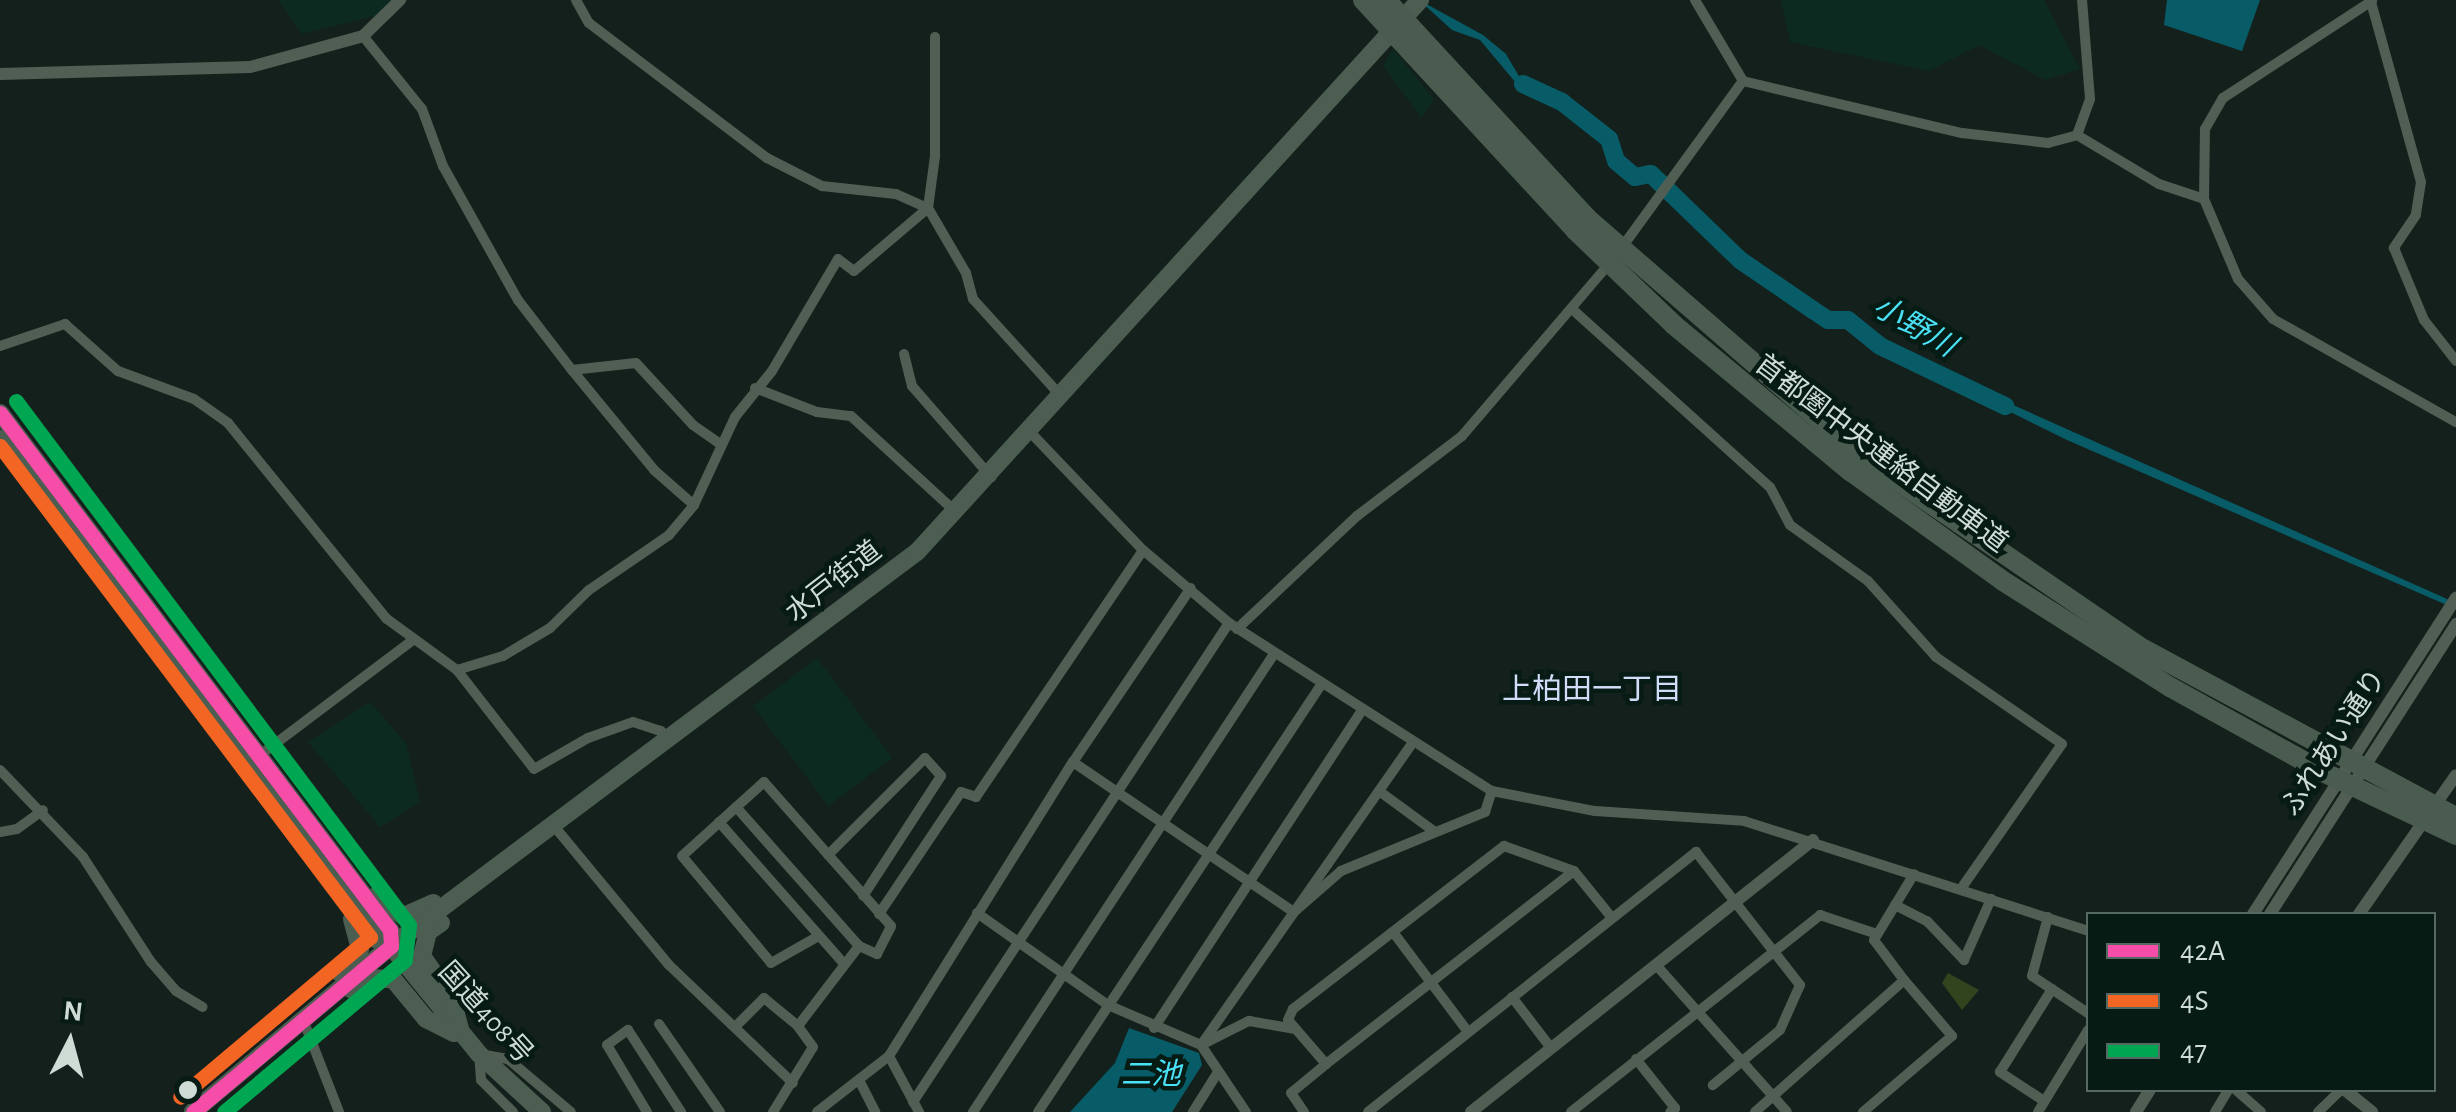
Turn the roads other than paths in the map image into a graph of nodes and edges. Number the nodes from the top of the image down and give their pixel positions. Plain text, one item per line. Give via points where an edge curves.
1 (400, 0) edge
2 (576, 0) edge
3 (1363, 0) edge
4 (1386, 0) edge
5 (1695, 0) edge
6 (2082, 0) edge
7 (2372, 1) edge
8 (1415, 6) edge
9 (363, 36) junction
10 (936, 38) dead end
11 (0, 74) edge
12 (1743, 81) junction
13 (2077, 135) junction
14 (2204, 198) junction
15 (928, 208) junction
16 (1572, 308) junction
17 (0, 346) edge
18 (904, 354) dead end
19 (2456, 361) edge
20 (572, 370) junction
21 (755, 388) junction
22 (1063, 398) junction
23 (0, 412) edge
24 (2456, 422) edge
25 (1031, 434) junction
26 (0, 439) edge
27 (720, 444) junction
28 (991, 477) junction
29 (694, 506) junction
30 (958, 514) junction
31 (1143, 550) junction
32 (1191, 588) junction
33 (2456, 598) edge
34 (1233, 626) junction
35 (2449, 626) edge
36 (414, 640) junction
37 (1274, 654) junction
38 (457, 670) junction
39 (1321, 685) junction
40 (1360, 712) junction
41 (670, 742) junction
42 (1410, 745) junction
43 (252, 761) junction
44 (1072, 762) junction
45 (0, 770) edge
46 (2456, 775) edge
47 (1378, 791) junction
48 (1492, 792) junction
49 (1119, 793) junction
50 (736, 807) junction
51 (43, 810) junction
52 (2456, 817) edge
53 (719, 822) junction
54 (1163, 823) junction
55 (554, 826) junction
56 (0, 832) edge
57 (1435, 832) junction
58 (2456, 835) edge
59 (1813, 840) junction
60 (1208, 854) junction
61 (828, 856) junction
62 (325, 858) junction
63 (1574, 870) junction
64 (490, 874) junction
65 (1914, 874) junction
66 (1252, 884) junction
67 (1961, 889) junction
68 (466, 892) junction
69 (863, 896) junction
70 (1991, 899) junction
71 (1737, 901) junction
72 (1895, 905) junction
73 (1294, 912) junction
74 (2254, 912) edge
75 (2271, 912) edge
76 (2360, 912) edge
77 (977, 913) junction
78 (879, 914) junction
79 (2048, 917) junction
80 (1612, 918) junction
81 (2086, 931) edge
82 (1392, 932) junction
83 (1877, 934) junction
84 (816, 937) junction
85 (390, 946) junction
86 (858, 946) junction
87 (1018, 947) junction
88 (1774, 950) junction
89 (844, 964) junction
90 (1657, 966) junction
91 (1063, 978) junction
92 (1904, 980) junction
93 (1430, 982) junction
94 (2052, 989) junction
95 (1512, 997) junction
96 (1108, 1005) junction
97 (203, 1007) dead end
98 (309, 1010) junction
99 (2086, 1011) edge
100 (1694, 1013) junction
101 (658, 1024) dead end
102 (798, 1026) junction
103 (735, 1028) junction
104 (1154, 1028) junction
105 (1295, 1028) junction
106 (1468, 1032) junction
107 (2086, 1033) edge
108 (464, 1038) junction
109 (1201, 1045) junction
110 (1551, 1048) junction
111 (479, 1054) junction
112 (889, 1056) junction
113 (1636, 1059) junction
114 (1740, 1063) junction
115 (1326, 1064) junction
116 (1218, 1072) junction
117 (859, 1080) junction
118 (793, 1082) junction
119 (1713, 1085) dead end
120 (2238, 1092) edge
121 (2341, 1092) edge
122 (2346, 1092) edge
123 (1773, 1098) junction
124 (916, 1107) edge
125 (2041, 1107) edge
126 (1878, 1108) edge
127 (871, 1109) edge
128 (1578, 1110) edge
129 (193, 1112) edge
130 (339, 1112) edge
131 (512, 1112) edge
132 (542, 1112) edge
133 (571, 1112) edge
134 (647, 1112) edge
135 (681, 1112) edge
136 (720, 1112) edge
137 (773, 1112) edge
138 (817, 1112) edge
139 (973, 1112) edge
140 (1038, 1112) edge
141 (1193, 1112) edge
142 (1246, 1112) edge
143 (1304, 1112) edge
144 (1368, 1112) edge
145 (1471, 1112) edge
146 (1670, 1112) edge
147 (1755, 1112) edge
148 (1788, 1112) edge
149 (1863, 1112) edge
150 (2261, 1112) edge
151 (2318, 1112) edge
152 (2372, 1112) edge

1 - 9 street
2 - 15 street via 589,22 767,158 822,186 896,194
3 - 58 highway, 首都圏中央連絡自動車道, bridge via 1575,230 1674,325 1850,470 2016,590 2170,686 2324,773
4 - 52 highway, 首都圏中央連絡自動車道, bridge via 1587,218 1861,456 2138,646
5 - 12 street
6 - 13 street via 2090,99
7 - 14 street via 2223,98 2206,129
7 - 19 street via 2421,182 2416,215 2394,248 2424,320
8 - 22 highway, 水戸街道
9 - 11 street via 250,67
9 - 20 street via 422,108 443,166 518,300
10 - 15 street via 936,156
12 - 13 street via 1962,133 2048,143
12 - 16 street via 1678,180
13 - 14 street via 2146,178
14 - 24 street via 2238,279 2273,319
15 - 21 street via 854,271 838,259
15 - 22 street via 966,273 973,299
16 - 34 street via 1462,436 1357,516
16 - 67 street via 1770,487 1790,525 1868,581 1936,657 2062,744
17 - 36 street via 65,324 118,371 194,399 228,423 387,619
18 - 28 street via 912,386
20 - 27 street via 636,363 693,425
20 - 29 street via 654,470
21 - 27 street
21 - 30 street via 817,412 851,416
22 - 25 highway, 水戸街道
23 - 43 highway
25 - 28 highway, 水戸街道
25 - 31 street
26 - 43 highway
27 - 29 street
28 - 30 highway, 水戸街道
29 - 38 street via 670,535 590,590 550,628 502,656
30 - 41 highway, 水戸街道
31 - 32 street
31 - 78 street via 976,798 961,792
32 - 34 street
32 - 44 street
33 - 35 street, ふれあい通り
34 - 37 street
34 - 49 street
35 - 74 street, ふれあい通り
35 - 75 street, ふれあい通り
36 - 38 street
36 - 43 street
37 - 39 street
37 - 54 street
38 - 41 street via 534,769 633,722 661,731
39 - 40 street
39 - 60 street
40 - 42 street
40 - 66 street
41 - 55 highway, 水戸街道
42 - 47 street
42 - 48 street
43 - 62 highway
44 - 49 street
44 - 77 street
45 - 51 street
46 - 76 street
47 - 57 street
47 - 73 street
48 - 57 street via 1484,812
48 - 59 street via 1595,810 1744,821
49 - 54 street
49 - 87 street
50 - 53 street
50 - 61 street via 764,782
50 - 86 street
51 - 56 street via 17,829
51 - 97 street via 83,857 151,962 176,991
53 - 84 street
53 - 84 street via 682,856 771,963
54 - 60 street
54 - 91 street
55 - 64 highway, 水戸街道
55 - 103 street via 614,905
57 - 73 street via 1341,871
59 - 65 street
59 - 71 street
60 - 66 street
60 - 96 street
61 - 69 street
61 - 69 street via 925,758 941,776
62 - 64 highway via 350,864 387,910 404,916 479,873
62 - 85 highway, 国道408号 via 390,930
62 - 98 highway via 360,937 357,957
63 - 80 street
63 - 82 street via 1504,846
63 - 93 street
64 - 68 highway, 水戸街道
65 - 67 street
65 - 72 street
66 - 73 street
66 - 104 street
67 - 70 street
68 - 85 highway, 水戸街道
68 - 108 highway via 451,916 428,932 422,956 452,999
69 - 78 street
70 - 72 street via 1964,960 1927,921
70 - 79 street
71 - 80 street via 1696,852
71 - 88 street
71 - 90 street
72 - 83 street
73 - 109 street
77 - 87 street
77 - 112 street
78 - 86 street via 891,926 877,954
79 - 81 street
79 - 94 street via 2032,976
80 - 95 street
82 - 93 street
82 - 105 street via 1293,1009 1288,1020
83 - 88 street via 1820,915
83 - 92 street via 1874,940
84 - 89 street
85 - 98 highway, 水戸街道
85 - 108 highway, 国道408号
86 - 89 street
87 - 91 street
87 - 124 street
88 - 100 street
88 - 114 street via 1800,985 1780,1030
89 - 102 street
90 - 100 street
90 - 110 street
91 - 96 street
91 - 139 street
92 - 123 street
92 - 126 street via 1952,1036
93 - 106 street
93 - 115 street
94 - 99 street
94 - 125 street via 2000,1072
95 - 106 street
95 - 110 street
96 - 104 street
96 - 140 street
98 - 108 highway via 338,1002 370,978 394,978 426,1019
98 - 129 highway, 水戸街道
98 - 130 street
100 - 113 street
100 - 114 street
101 - 136 street
102 - 103 street via 764,998
102 - 118 street via 813,1047
103 - 118 street
104 - 109 street
105 - 109 street via 1248,1021
105 - 115 street
106 - 144 street
107 - 125 street
108 - 111 highway, 国道408号
109 - 116 street
110 - 145 street
111 - 131 street via 482,1080
111 - 132 highway, 国道408号
111 - 133 street via 508,1059
112 - 117 street
112 - 124 street
113 - 128 street
113 - 146 street via 1675,1108
114 - 119 street
114 - 123 street
115 - 143 street via 1291,1093
116 - 141 street
116 - 142 street
117 - 127 street
117 - 138 street
118 - 137 street
120 - 150 street
121 - 151 street
122 - 152 street
123 - 147 street
123 - 148 street
126 - 149 street
134 - 135 street via 606,1045 628,1030

